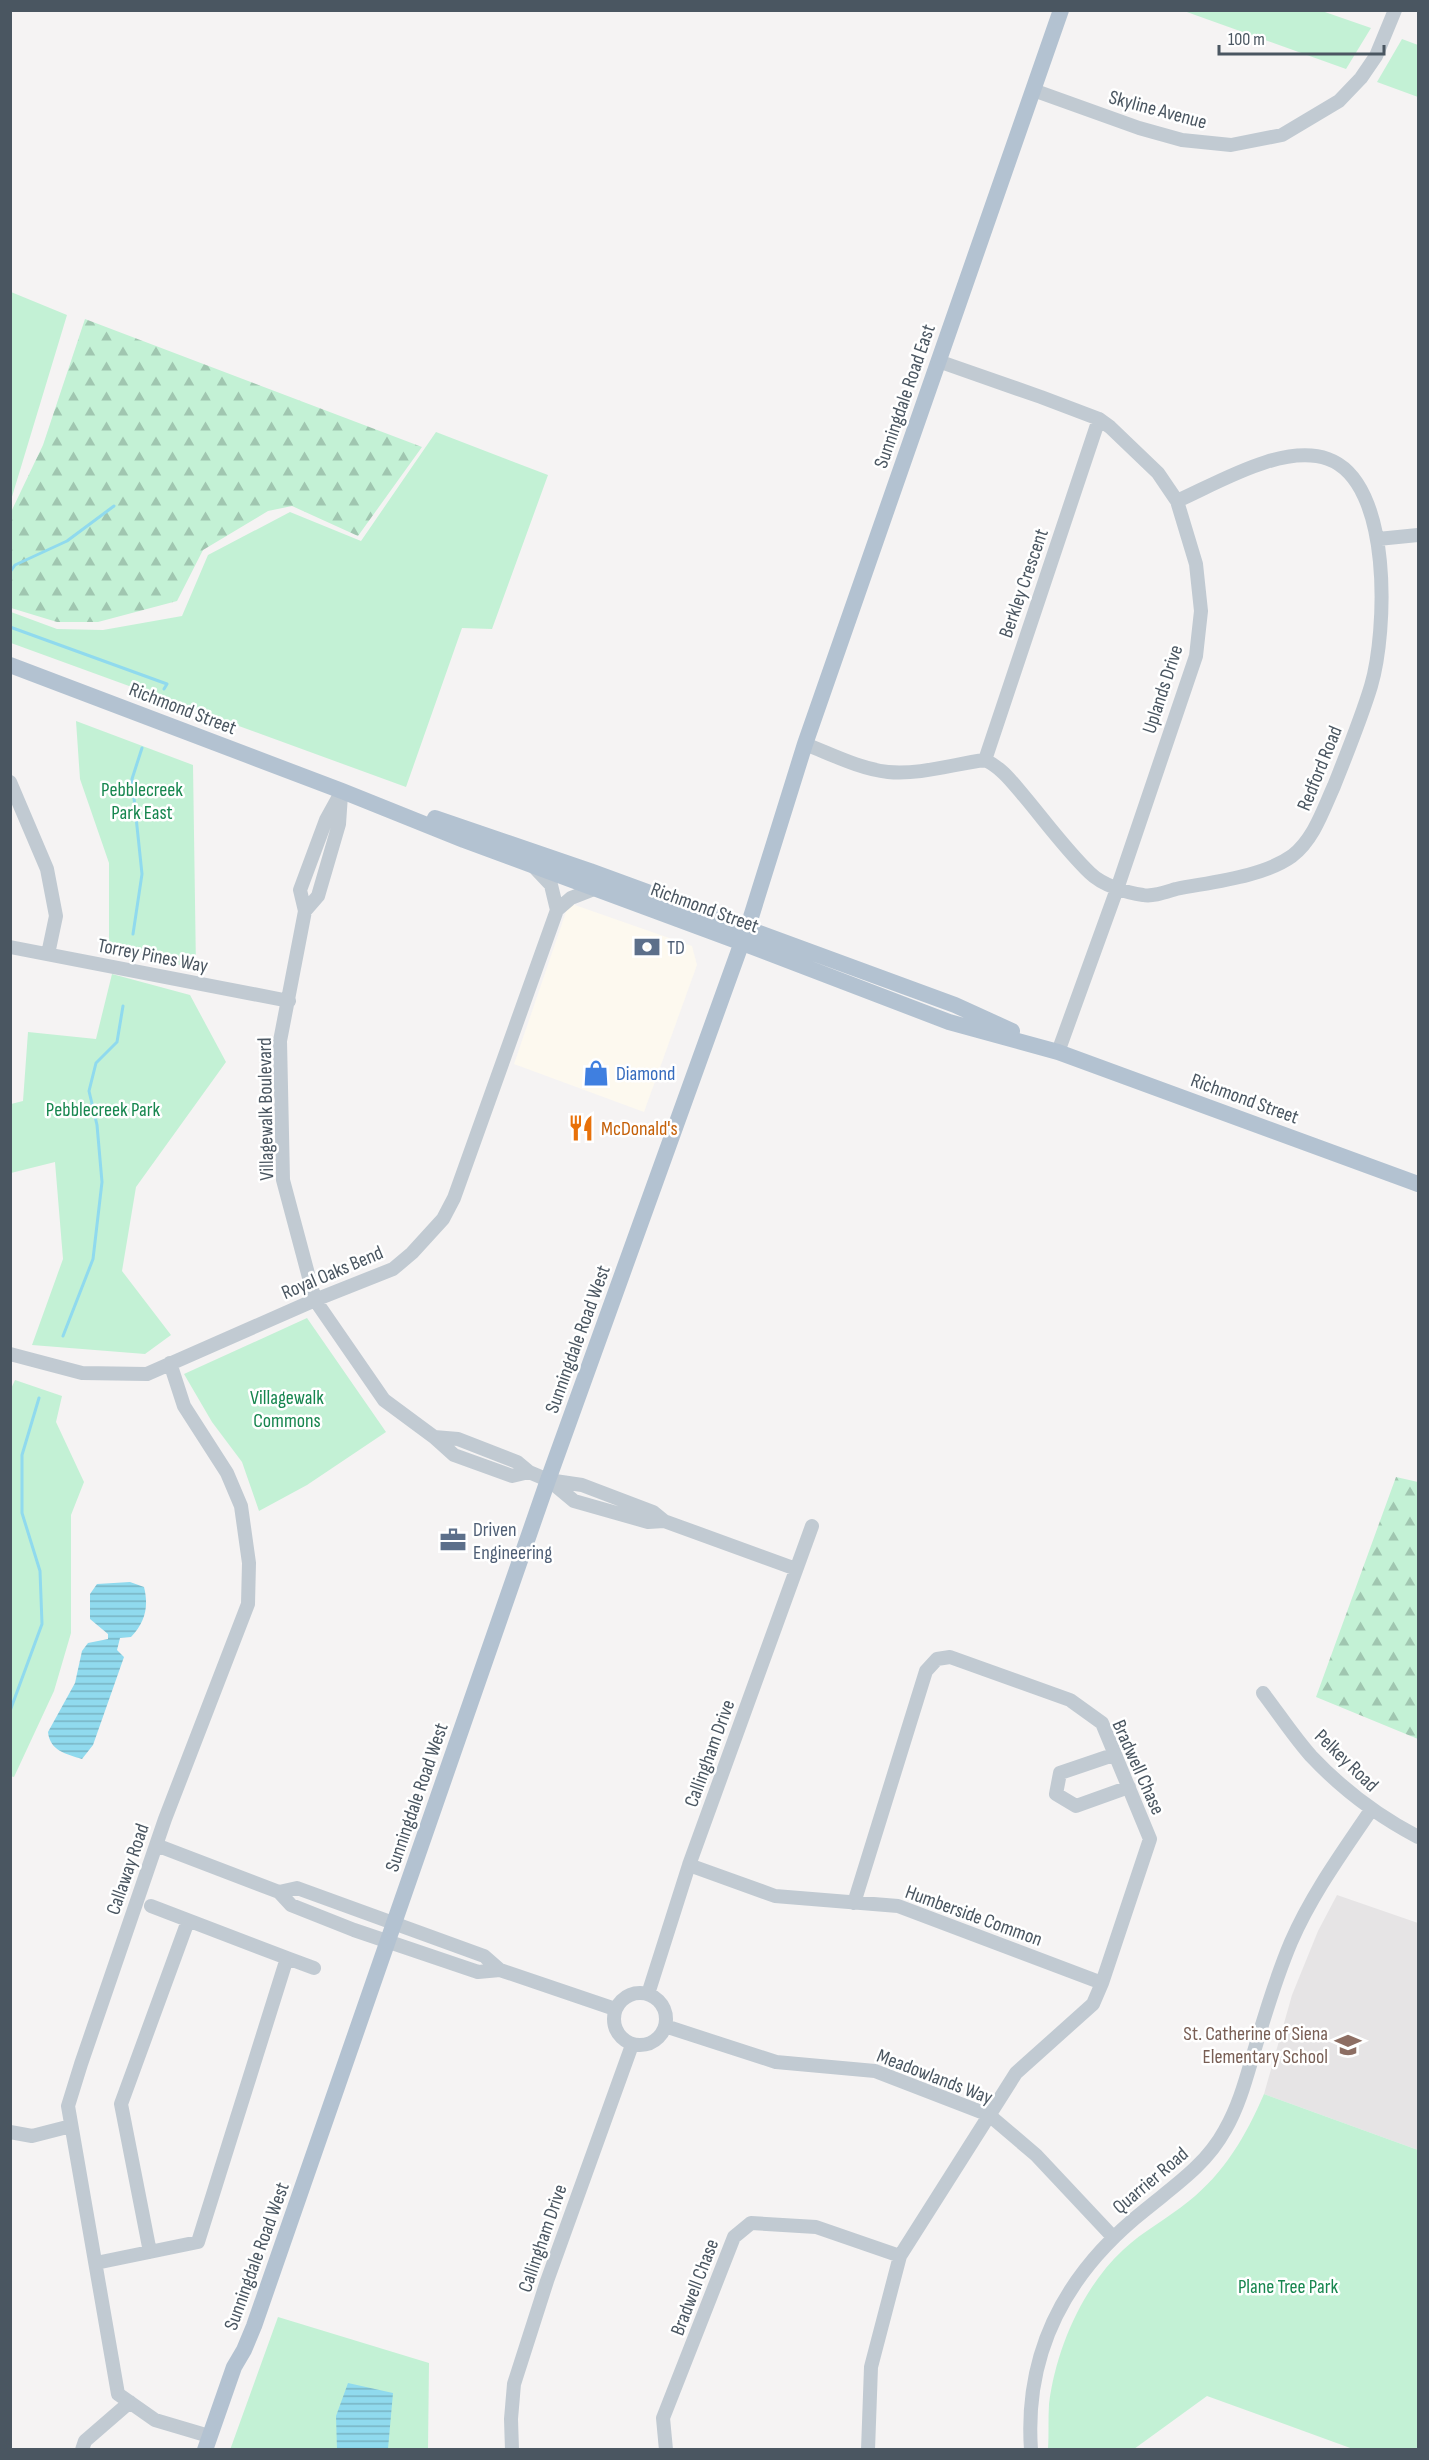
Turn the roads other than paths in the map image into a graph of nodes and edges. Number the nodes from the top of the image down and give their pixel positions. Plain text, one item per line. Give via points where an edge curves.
1 (1060, 10) edge
2 (1395, 10) edge
3 (1033, 90) junction
4 (938, 362) junction
5 (1099, 419) junction
6 (1177, 501) junction
7 (1419, 535) edge
8 (1378, 539) junction
9 (10, 665) edge
10 (805, 744) junction
11 (985, 760) junction
12 (10, 782) edge
13 (342, 791) junction
14 (533, 866) junction
15 (1118, 888) junction
16 (594, 889) junction
17 (557, 910) junction
18 (739, 934) junction
19 (10, 947) edge
20 (48, 954) junction
21 (289, 1001) junction
22 (1058, 1052) junction
23 (1419, 1184) edge
24 (315, 1300) junction
25 (10, 1354) edge
26 (170, 1363) junction
27 (548, 1480) junction
28 (812, 1526) dead end
29 (796, 1569) junction
30 (1263, 1693) dead end
31 (1113, 1755) junction
32 (1129, 1787) junction
33 (1371, 1810) junction
34 (1419, 1837) edge
35 (156, 1845) junction
36 (690, 1865) junction
37 (279, 1892) junction
38 (854, 1903) junction
39 (151, 1906) dead end
40 (188, 1921) junction
41 (394, 1923) junction
42 (388, 1942) junction
43 (287, 1958) junction
44 (314, 1968) dead end
45 (500, 1970) junction
46 (1102, 1983) junction
47 (648, 1994) junction
48 (615, 2009) junction
49 (665, 2026) junction
50 (632, 2045) junction
51 (989, 2115) junction
52 (71, 2126) junction
53 (10, 2132) edge
54 (1113, 2237) junction
55 (150, 2252) junction
56 (900, 2256) junction
57 (96, 2263) junction
58 (130, 2402) junction
59 (210, 2445) edge
60 (82, 2450) edge
61 (512, 2450) edge
62 (666, 2450) edge
63 (867, 2450) edge
64 (1031, 2450) edge

1 - 3 main road, Sunningdale Road East
2 - 3 street, Skyline Avenue via 1376,56 1361,78 1339,101 1282,135 1231,145 1182,140
3 - 4 main road, Sunningdale Road East
4 - 5 street, Uplands Drive
4 - 10 main road, Sunningdale Road East
5 - 6 street, Uplands Drive via 1158,473
5 - 11 street, Berkley Crescent
6 - 8 street, Redford Road via 1261,464 1294,455 1327,458 1351,472 1364,494
6 - 15 street, Uplands Drive via 1196,564 1202,611 1196,656
7 - 8 street
8 - 15 street, Redford Road via 1382,592 1372,684 1316,827 1292,855 1255,873 1145,896
9 - 13 main road, Richmond Street
10 - 11 street via 888,772 921,772
10 - 18 main road, Sunningdale Road East
11 - 15 street, Redford Road via 1005,773 1091,875
12 - 20 street via 47,869 56,916
13 - 14 main road, Richmond Street
13 - 18 main road, Richmond Street via 471,829
13 - 21 street, Villagewalk Boulevard via 339,824 318,896 305,911
14 - 16 main road, Richmond Street
14 - 17 street via 551,885
15 - 22 street, Uplands Drive
16 - 17 street via 571,898
16 - 18 main road, Richmond Street
17 - 24 street, Royal Oaks Bend via 454,1198 443,1219 393,1269
18 - 22 main road, Richmond Street via 949,1022
18 - 27 main road, Sunningdale Road West
19 - 20 street, Torrey Pines Way
20 - 21 street, Torrey Pines Way
21 - 24 street, Villagewalk Boulevard via 280,1041 283,1180
22 - 23 main road, Richmond Street
24 - 26 street, Royal Oaks Bend
24 - 27 street, Villagewalk Boulevard via 384,1400 434,1437 458,1439 517,1462
25 - 26 street, Royal Oaks Bend via 82,1373 147,1374
26 - 35 street, Callaway Road via 184,1406 227,1473 241,1506 249,1563 248,1604
27 - 29 street, Villagewalk Boulevard via 574,1501 648,1522 664,1521
27 - 41 main road, Sunningdale Road West
28 - 29 street, Callingham Drive
29 - 36 street, Callingham Drive
30 - 33 street, Pelkey Road via 1310,1755
31 - 32 street, Bradwell Chase
31 - 32 street via 1060,1773 1056,1794 1076,1806
31 - 38 street, Bradwell Chase via 1102,1723 1070,1700 951,1657 937,1659 926,1671
32 - 46 street, Bradwell Chase via 1150,1839
33 - 34 street, Pelkey Road
33 - 54 street, Quarrier Road via 1323,1880 1291,1942 1238,2106 1223,2133 1203,2160
35 - 37 street
35 - 52 street, Callaway Road via 68,2106
36 - 38 street, Humberside Common via 776,1896
36 - 47 street, Callingham Drive
37 - 41 street via 297,1888
37 - 42 street via 291,1905
38 - 46 street, Humberside Common via 898,1906
39 - 40 street
40 - 43 street
40 - 55 street via 121,2104
41 - 42 main road, Sunningdale Road West
41 - 45 street via 484,1956
42 - 45 street via 478,1972
42 - 59 main road, Sunningdale Road West via 244,2350 243,2370
43 - 44 street
43 - 55 street via 198,2242
45 - 48 street
46 - 51 street, Bradwell Chase via 1093,2004 1016,2073
47 - 48 street via 628,1995
47 - 49 street via 663,2007
48 - 50 street via 614,2027
49 - 50 street via 652,2042
49 - 51 street, Meadowlands Way via 776,2062 874,2071
50 - 61 street, Callingham Drive via 514,2384
51 - 54 street, Meadowlands Way via 1036,2155
51 - 56 street, Bradwell Chase
52 - 53 street via 32,2136
52 - 57 street, Callaway Road
54 - 64 street, Quarrier Road via 1070,2290 1043,2343 1032,2396
55 - 57 street
56 - 62 street, Bradwell Chase via 816,2227 751,2223 734,2237 663,2418
56 - 63 street, Bradwell Chase via 871,2367
57 - 58 street, Callaway Road via 118,2394
58 - 59 street, Callaway Road via 154,2420
58 - 60 street via 85,2441

